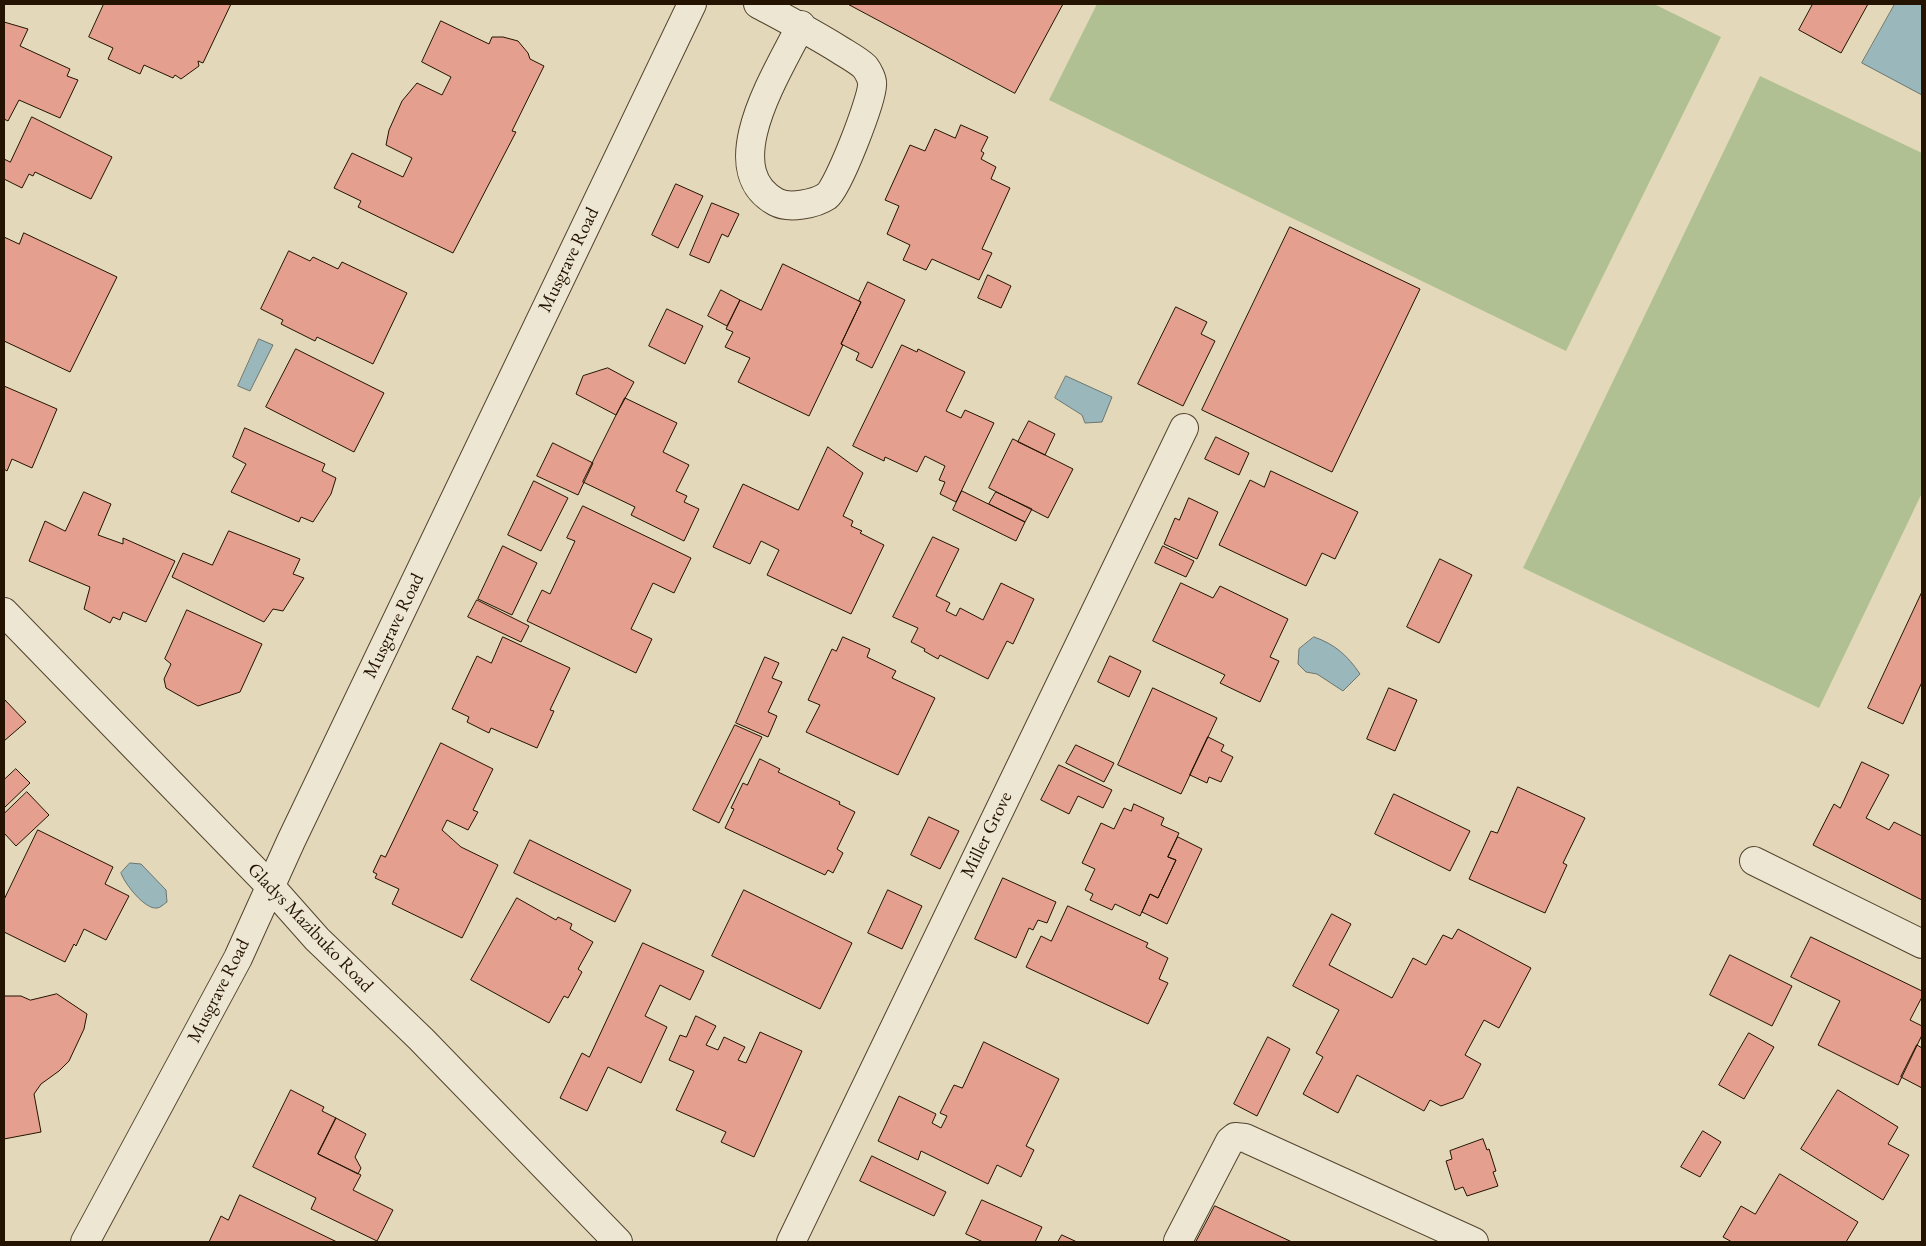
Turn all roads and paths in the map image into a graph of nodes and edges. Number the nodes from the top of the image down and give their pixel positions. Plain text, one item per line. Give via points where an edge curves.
1 (692, 4) edge
2 (758, 4) edge
3 (801, 25) junction
4 (1184, 428) dead end
5 (4, 612) edge
6 (1754, 861) dead end
7 (270, 886) junction
8 (1922, 944) edge
9 (85, 1242) edge
10 (618, 1242) edge
11 (791, 1242) edge
12 (1178, 1242) edge
13 (1474, 1242) edge

1 - 7 street, Musgrave Road
2 - 3 street
3 - 3 street via 866,68 873,83 869,102 838,181 828,195 813,203 778,204 766,196 755,180 749,164 750,139
4 - 11 street, Miller Grove
5 - 7 street, Gladys Mazibuko Road
6 - 8 street
7 - 9 street, Musgrave Road via 238,958
7 - 10 street, Gladys Mazibuko Road via 317,939
12 - 13 street via 1235,1138 1245,1138

